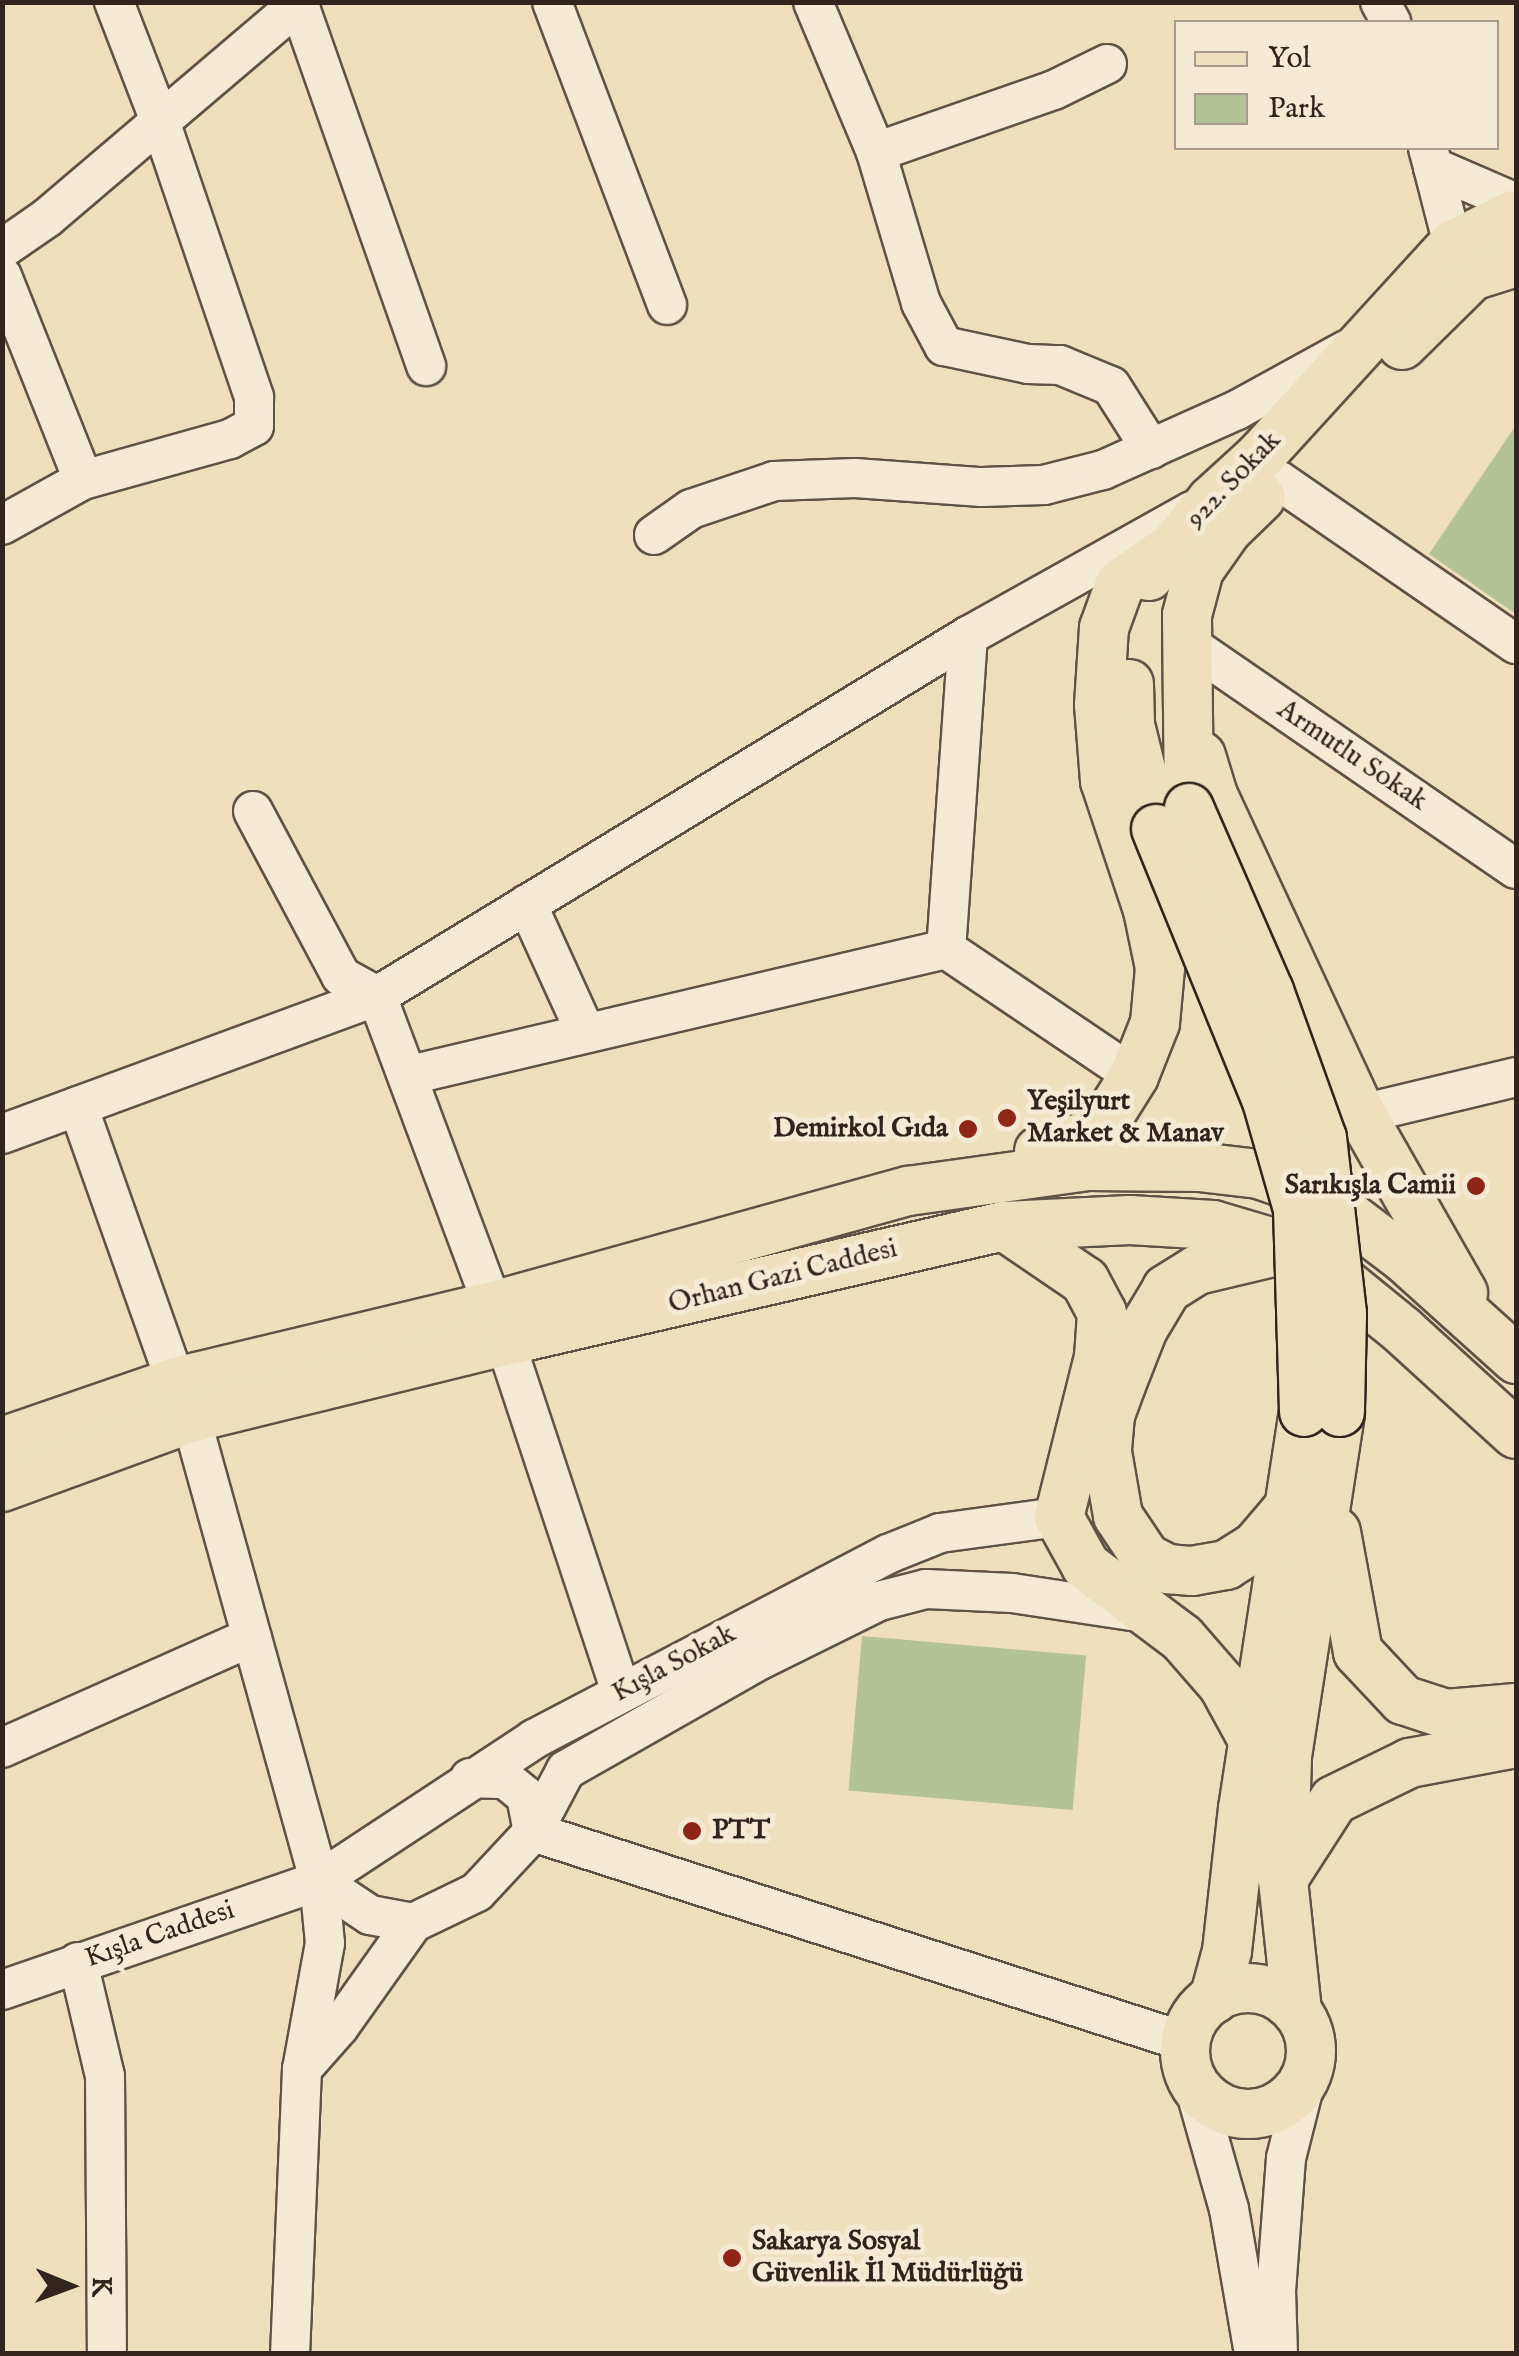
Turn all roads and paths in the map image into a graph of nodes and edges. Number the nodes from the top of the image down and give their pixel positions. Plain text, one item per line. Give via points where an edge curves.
1 (114, 2) edge
2 (552, 2) edge
3 (813, 2) edge
4 (299, 4) edge
5 (1107, 64) dead end
6 (160, 121) junction
7 (876, 152) junction
8 (1431, 157) edge
9 (1515, 214) edge
10 (1454, 245) junction
11 (2, 249) edge
12 (1516, 262) edge
13 (2, 276) edge
14 (667, 306) dead end
15 (1366, 339) junction
16 (426, 366) dead end
17 (1151, 449) junction
18 (83, 480) junction
19 (1278, 480) junction
20 (1212, 500) junction
21 (2, 524) edge
22 (654, 535) dead end
23 (1169, 550) junction
24 (968, 636) junction
25 (1188, 643) junction
26 (1516, 644) edge
27 (1187, 707) junction
28 (253, 811) dead end
29 (1173, 819) junction
30 (1516, 869) edge
31 (527, 904) junction
32 (946, 949) junction
33 (377, 996) junction
34 (585, 1031) junction
35 (410, 1075) junction
36 (1134, 1076) junction
37 (1516, 1077) edge
38 (78, 1106) junction
39 (1361, 1114) junction
40 (2, 1134) edge
41 (908, 1191) junction
42 (1004, 1226) junction
43 (1290, 1248) junction
44 (1480, 1322) junction
45 (499, 1324) junction
46 (1516, 1359) edge
47 (183, 1400) junction
48 (1516, 1434) edge
49 (2, 1442) edge
50 (2, 1488) edge
51 (1310, 1500) junction
52 (1059, 1517) junction
53 (1145, 1613) junction
54 (251, 1637) junction
55 (621, 1692) junction
56 (1516, 1708) edge
57 (1253, 1740) junction
58 (1516, 1743) edge
59 (2, 1748) edge
60 (470, 1778) junction
61 (533, 1832) junction
62 (1283, 1879) junction
63 (319, 1881) junction
64 (414, 1923) junction
65 (78, 1962) junction
66 (2, 1990) edge
67 (1214, 1998) junction
68 (1298, 2011) junction
69 (1189, 2062) junction
70 (302, 2069) junction
71 (1308, 2070) junction
72 (107, 2354) edge
73 (290, 2354) edge
74 (1254, 2354) edge
75 (1278, 2354) edge

1 - 6 street
2 - 14 street
3 - 7 street
4 - 6 street
4 - 16 street
5 - 7 street via 1054,90
6 - 11 street
6 - 18 street via 254,397 254,426 230,439
7 - 17 street via 921,303 944,346 1060,365 1111,386
8 - 9 street
8 - 10 street
9 - 10 main road, 922. Sokak
10 - 15 main road, 922. Sokak
12 - 19 main road via 1472,276
13 - 18 street
15 - 17 street
15 - 20 main road, 922. Sokak
17 - 22 street via 1044,485 774,481 691,509
18 - 21 street
19 - 25 main road via 1199,570
19 - 26 street
20 - 23 main road, 922. Sokak
20 - 24 street
23 - 29 main road, 922. Sokak via 1138,599 1127,658 1130,725
23 - 36 main road via 1120,584 1104,628 1099,705 1106,781 1160,968 1155,1023
24 - 31 street
24 - 32 street
25 - 27 main road
25 - 30 street, Armutlu Sokak
27 - 29 main road
27 - 39 main road via 1212,793
28 - 33 street via 341,976
29 - 51 main road, bridge via 1298,1210 1322,1412
31 - 33 street
31 - 34 street
32 - 34 street
32 - 36 street
33 - 35 street
33 - 38 street
34 - 35 street
35 - 45 street
36 - 41 main road via 1099,1132
37 - 39 street
38 - 40 street
38 - 47 street
39 - 44 main road
41 - 44 main road, Orhan Gazi Caddesi via 1088,1166 1259,1174 1350,1217
41 - 45 main road, Orhan Gazi Caddesi
42 - 43 main road, Orhan Gazi Caddesi via 1130,1220 1213,1225
42 - 45 main road, Orhan Gazi Caddesi
42 - 52 main road via 1085,1281 1102,1314 1099,1357
43 - 48 main road, Orhan Gazi Caddesi via 1389,1319
43 - 51 main road via 1198,1270 1167,1289 1120,1385 1107,1452 1118,1516 1146,1558 1168,1569 1226,1565
44 - 46 main road, Orhan Gazi Caddesi
45 - 47 main road, Orhan Gazi Caddesi
45 - 55 street
47 - 49 main road, Orhan Gazi Caddesi
47 - 50 main road, Orhan Gazi Caddesi
47 - 54 street
51 - 56 main road via 1358,1652 1403,1700 1446,1714
51 - 57 main road
51 - 62 main road
52 - 53 main road via 1086,1566
52 - 55 street, Kışla Sokak via 940,1533
53 - 57 main road via 1182,1638 1223,1685
53 - 61 street, Kışla Sokak via 926,1589 879,1601 566,1770
54 - 59 street
54 - 63 street
55 - 60 street, Kışla Sokak
57 - 67 main road via 1227,1951
58 - 62 main road via 1410,1763 1334,1800
60 - 61 street via 505,1779 526,1796
60 - 63 street, Kışla Sokak
61 - 64 street, Kışla Sokak via 476,1892
61 - 69 street
62 - 68 main road
63 - 64 street via 370,1915
63 - 65 street, Kışla Caddesi
63 - 70 street via 325,1943
64 - 70 street
65 - 66 street, Kışla Caddesi
65 - 72 street via 105,2076
67 - 68 main road via 1262,1989
67 - 69 main road via 1192,2022
68 - 71 main road via 1308,2029
69 - 71 main road via 1206,2098 1224,2109 1254,2113 1284,2104
69 - 74 street via 1229,2209
70 - 73 street
71 - 75 street via 1286,2158

